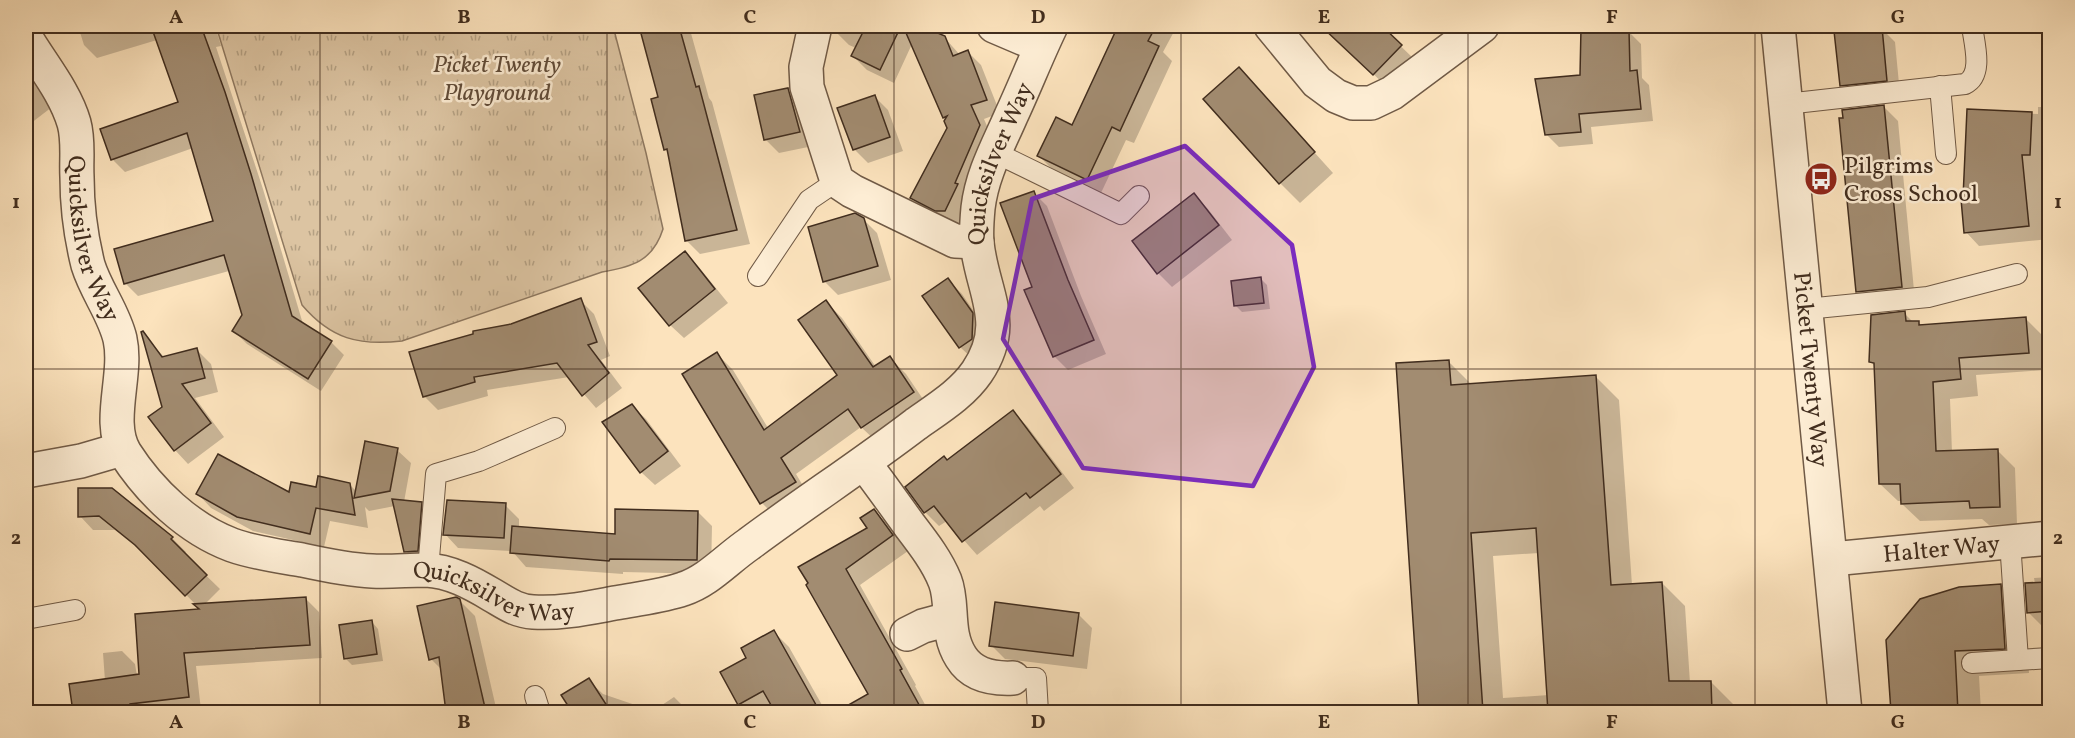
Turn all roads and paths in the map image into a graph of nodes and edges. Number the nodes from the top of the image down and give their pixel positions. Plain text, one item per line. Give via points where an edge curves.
1 (815, 26) edge
2 (994, 26) edge
3 (1271, 26) edge
4 (1482, 26) edge
5 (1778, 26) edge
6 (1972, 26) edge
7 (1046, 36) edge
8 (26, 38) edge
9 (1940, 86) junction
10 (1786, 104) junction
11 (994, 152) junction
12 (1946, 154) dead end
13 (837, 181) junction
14 (1140, 196) dead end
15 (977, 243) junction
16 (2017, 274) dead end
17 (758, 276) dead end
18 (1806, 309) junction
19 (555, 428) dead end
20 (122, 449) junction
21 (864, 463) junction
22 (26, 471) edge
23 (2049, 538) edge
24 (2010, 541) junction
25 (1832, 559) junction
26 (428, 570) junction
27 (75, 610) dead end
28 (26, 619) edge
29 (949, 620) junction
30 (907, 634) dead end
31 (2049, 658) edge
32 (2018, 660) junction
33 (1972, 663) dead end
34 (1013, 678) joint
35 (1038, 712) edge
36 (1845, 712) edge

1 - 13 street via 806,67 807,87
2 - 7 street
3 - 4 street via 1317,82 1353,103 1371,103 1392,93
5 - 10 street, Picket Twenty Way
6 - 9 lane via 1976,72 1972,81
7 - 11 street, Quicksilver Way
8 - 20 street, Quicksilver Way via 75,124 85,248 96,286 121,341 117,417
9 - 10 lane
9 - 12 lane
10 - 18 street, Picket Twenty Way
11 - 14 lane via 1121,214
11 - 15 street, Quicksilver Way via 978,209
13 - 15 street via 955,241
13 - 17 lane via 809,200
15 - 21 street, Quicksilver Way via 993,310 991,340 978,370 955,395
16 - 18 lane via 1928,297
18 - 25 street, Picket Twenty Way
19 - 26 lane via 479,461 436,474
20 - 22 street
20 - 26 street, Quicksilver Way via 180,515 235,546 347,568
21 - 26 street, Quicksilver Way via 699,582 660,595 570,610 523,611 469,582
21 - 29 street via 937,565 947,586
23 - 24 street, Halter Way
24 - 25 street, Halter Way
24 - 32 lane
25 - 36 street, Picket Twenty Way
27 - 28 lane
29 - 30 street
29 - 34 street via 956,646 967,664 982,674
31 - 32 lane
32 - 33 lane
34 - 35 lane via 1036,678

